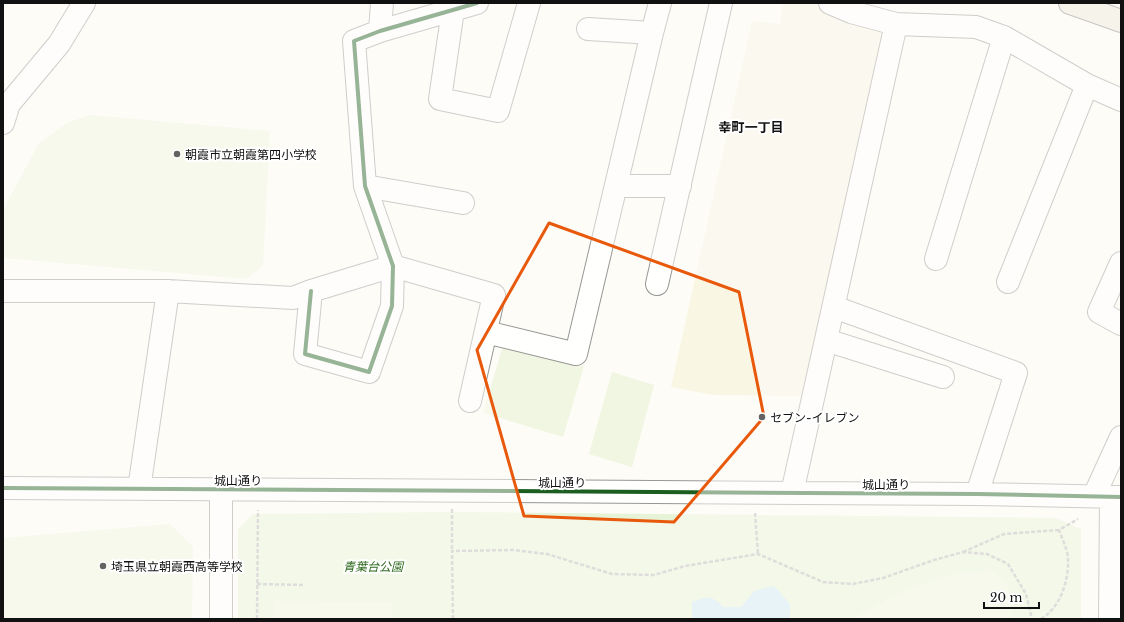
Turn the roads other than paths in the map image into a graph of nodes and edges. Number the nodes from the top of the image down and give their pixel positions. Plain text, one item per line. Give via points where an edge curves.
1 (84, 3) edge
2 (382, 3) edge
3 (477, 3) edge
4 (529, 3) edge
5 (660, 3) edge
6 (720, 3) edge
7 (830, 3) edge
8 (1070, 3) edge
9 (454, 6) edge
10 (1121, 21) edge
11 (896, 24) junction
12 (588, 29) dead end
13 (380, 31) junction
14 (652, 33) junction
15 (1004, 37) junction
16 (1087, 85) junction
17 (1121, 100) edge
18 (5, 109) edge
19 (366, 186) junction
20 (616, 186) junction
21 (680, 186) junction
22 (463, 203) dead end
23 (936, 259) dead end
24 (1121, 263) edge
25 (393, 266) junction
26 (1008, 282) dead end
27 (657, 284) dead end
28 (3, 291) edge
29 (168, 291) junction
30 (311, 291) junction
31 (834, 307) junction
32 (1121, 324) edge
33 (486, 332) junction
34 (826, 340) junction
35 (943, 377) dead end
36 (470, 401) dead end
37 (1121, 437) edge
38 (3, 488) edge
39 (139, 489) junction
40 (221, 490) junction
41 (792, 493) junction
42 (977, 494) junction
43 (1109, 497) edge
44 (221, 619) edge
45 (1110, 619) edge

1 - 18 street via 59,44
2 - 13 street
3 - 9 street
4 - 9 street via 498,111 440,99
5 - 14 street
6 - 21 street
7 - 11 street via 851,12
8 - 10 main road
9 - 13 street
11 - 15 street via 976,27
11 - 31 street
12 - 14 street
13 - 19 street via 354,41
14 - 20 street
15 - 16 street
15 - 23 street
16 - 17 street
16 - 26 street
19 - 22 street
19 - 25 street
20 - 21 street
20 - 33 street via 576,354
21 - 27 street
24 - 32 street via 1099,312
25 - 30 street
25 - 30 street via 392,306 369,372 305,354
25 - 33 street via 494,295
28 - 29 street
29 - 30 street via 293,298
29 - 39 street
31 - 34 street
31 - 42 street via 1016,373
33 - 36 street
34 - 35 street
34 - 41 street
37 - 43 street
38 - 39 street, 城山通り
39 - 40 street, 城山通り
40 - 41 street, 城山通り
40 - 44 street
41 - 42 street, 城山通り
42 - 43 street, 城山通り
43 - 45 street

